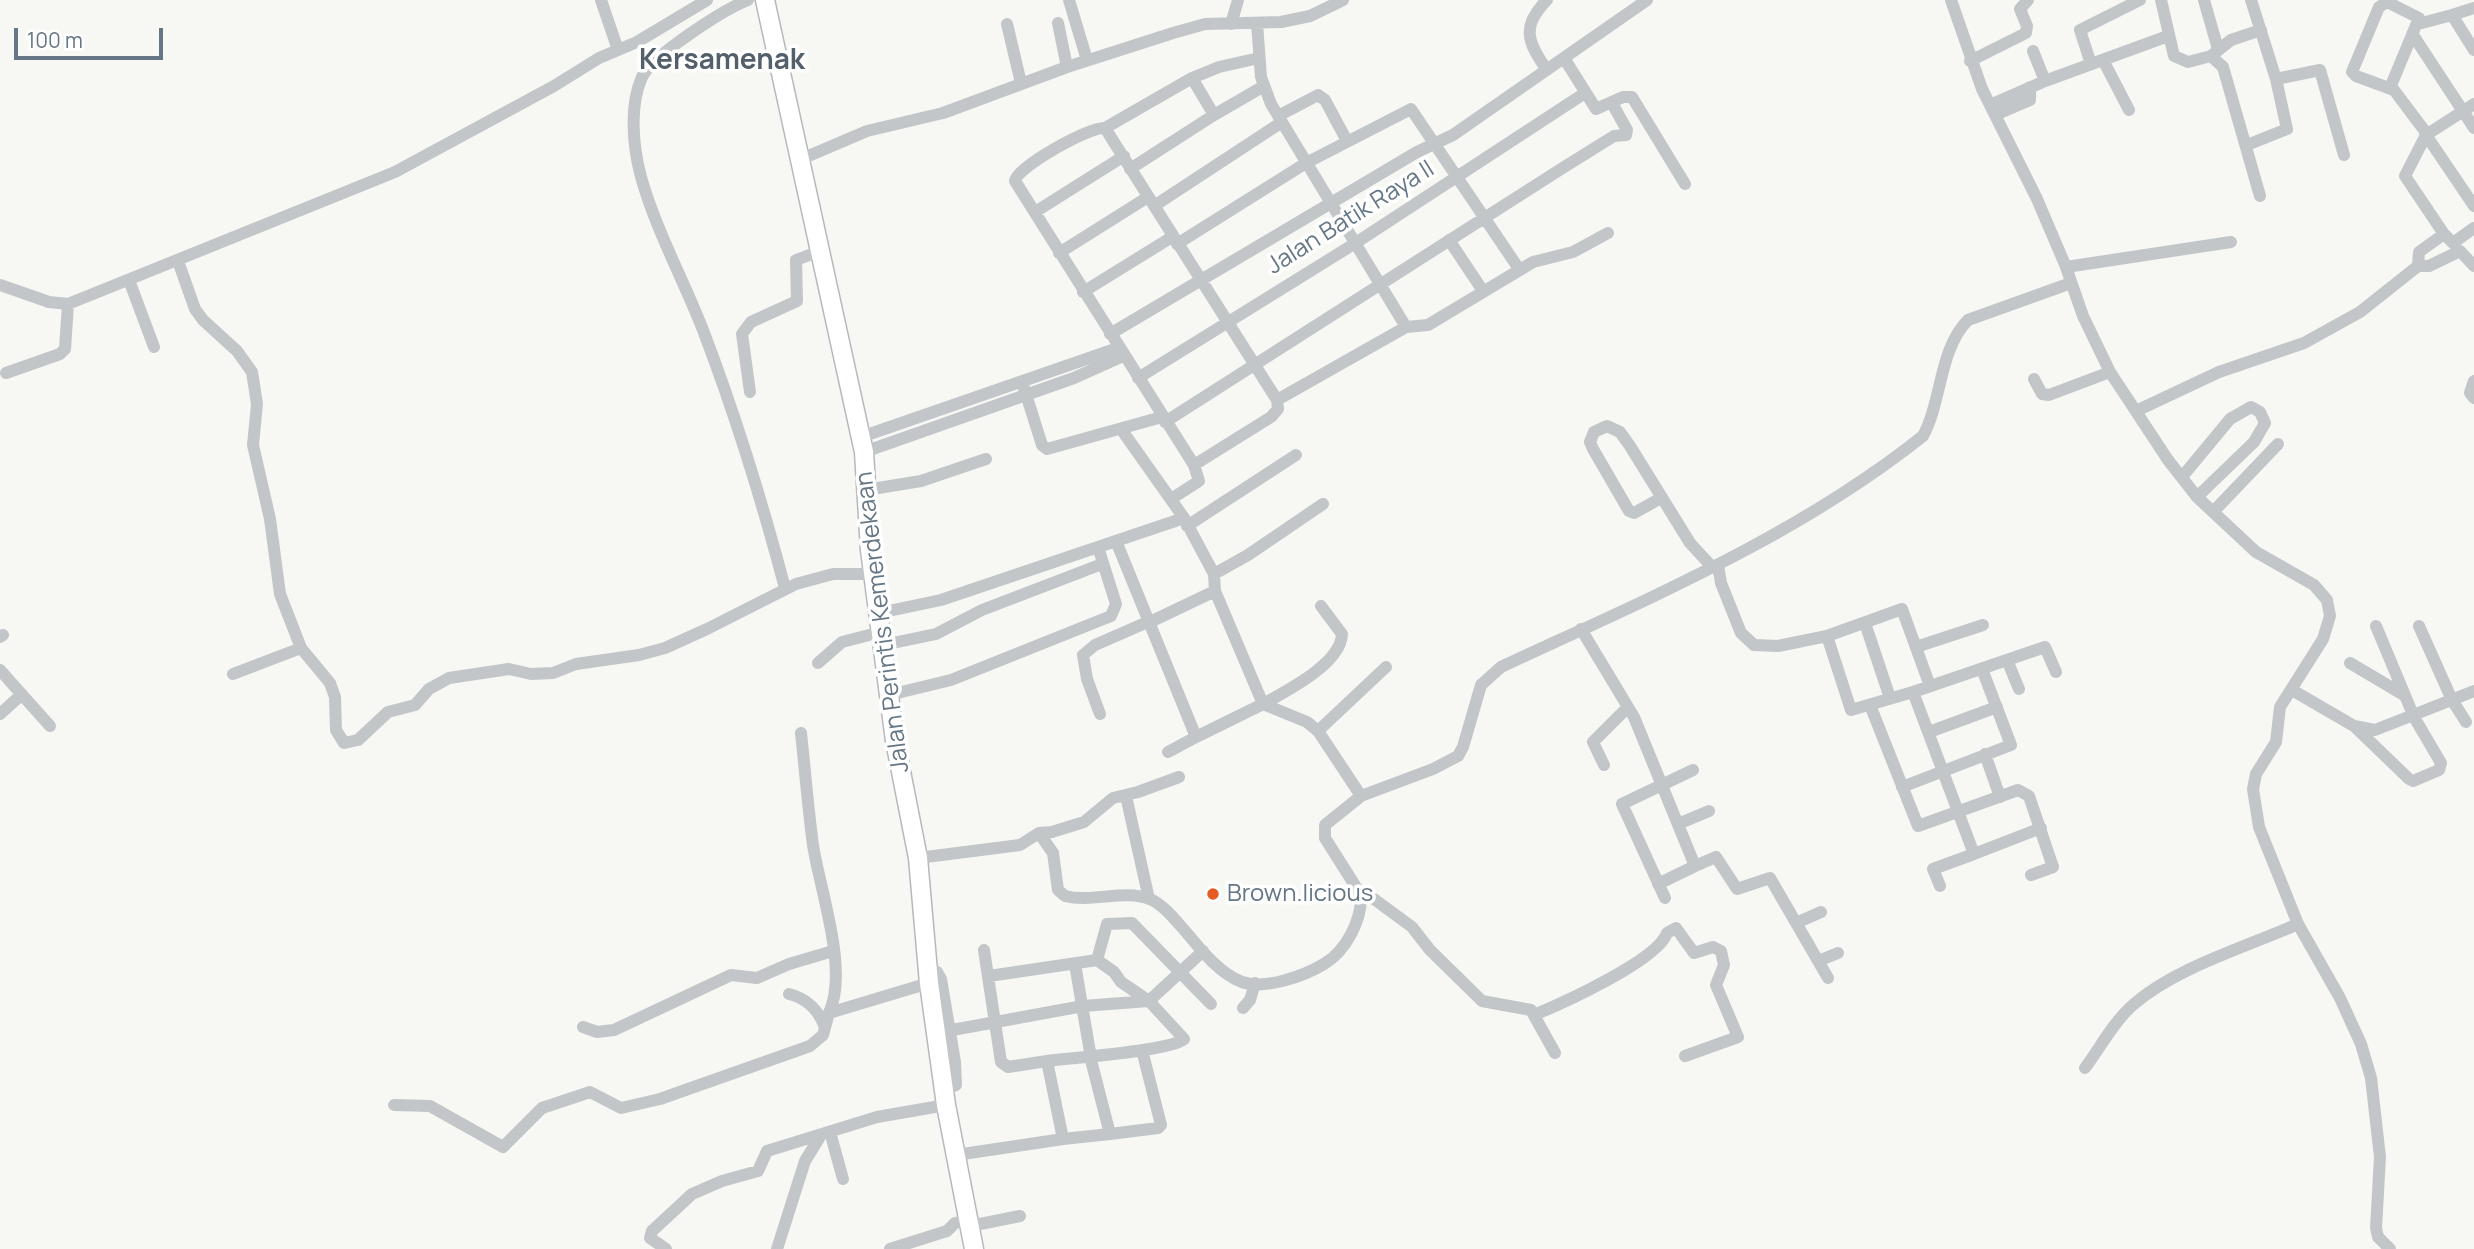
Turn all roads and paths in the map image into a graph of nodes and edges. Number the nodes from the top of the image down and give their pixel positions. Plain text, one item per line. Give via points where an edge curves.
1 (601, 0) edge
2 (707, 0) edge
3 (1069, 0) edge
4 (1238, 0) edge
5 (1343, 0) edge
6 (1547, 0) edge
7 (1647, 0) edge
8 (1951, 0) edge
9 (2028, 0) edge
10 (2140, 0) edge
11 (2161, 0) edge
12 (2204, 0) edge
13 (2251, 0) edge
14 (762, 1) edge
15 (2474, 8) edge
16 (2452, 15) junction
17 (674, 20) junction
18 (1058, 23) dead end
19 (1257, 23) junction
20 (1007, 24) dead end
21 (1231, 24) junction
22 (2261, 30) junction
23 (2416, 30) junction
24 (2168, 36) junction
25 (688, 38) junction
26 (637, 42) junction
27 (618, 50) junction
28 (2474, 50) edge
29 (2033, 51) dead end
30 (2215, 53) junction
31 (1259, 58) junction
32 (1564, 58) junction
33 (1087, 60) junction
34 (1970, 61) junction
35 (2097, 62) junction
36 (650, 65) junction
37 (1067, 67) junction
38 (1547, 70) junction
39 (1192, 78) junction
40 (2276, 79) junction
41 (2045, 81) junction
42 (1021, 83) junction
43 (1264, 86) junction
44 (2390, 88) junction
45 (1585, 93) junction
46 (1612, 103) junction
47 (2468, 107) edge
48 (1993, 110) junction
49 (2129, 110) dead end
50 (1214, 115) junction
51 (1280, 119) junction
52 (1105, 128) junction
53 (2474, 128) edge
54 (2426, 135) junction
55 (1348, 141) junction
56 (1436, 142) junction
57 (2246, 145) junction
58 (2344, 155) dead end
59 (1124, 156) junction
60 (799, 160) junction
61 (1306, 163) junction
62 (1130, 169) junction
63 (1457, 176) junction
64 (1685, 184) dead end
65 (2260, 196) dead end
66 (1151, 202) junction
67 (1330, 205) junction
68 (2474, 206) edge
69 (1035, 212) junction
70 (1486, 217) junction
71 (2474, 228) edge
72 (1608, 233) dead end
73 (1174, 240) junction
74 (1450, 240) junction
75 (2231, 242) dead end
76 (2452, 243) junction
77 (1354, 244) junction
78 (820, 251) junction
79 (1059, 253) junction
80 (178, 261) junction
81 (2418, 266) junction
82 (2474, 266) edge
83 (2066, 267) junction
84 (1519, 269) junction
85 (129, 280) junction
86 (1202, 281) junction
87 (2071, 283) junction
88 (0, 285) edge
89 (1379, 285) junction
90 (1483, 291) junction
91 (1083, 292) junction
92 (68, 304) junction
93 (1226, 321) junction
94 (1405, 327) junction
95 (1110, 334) junction
96 (154, 347) dead end
97 (1120, 352) junction
98 (1252, 364) junction
99 (1072, 371) junction
100 (2110, 372) junction
101 (6, 373) dead end
102 (1138, 378) junction
103 (2034, 379) dead end
104 (1023, 381) junction
105 (2474, 381) edge
106 (750, 392) dead end
107 (1026, 395) junction
108 (2474, 398) edge
109 (1277, 400) junction
110 (961, 403) junction
111 (2136, 411) junction
112 (964, 417) junction
113 (1163, 419) junction
114 (1121, 429) junction
115 (862, 444) junction
116 (2278, 444) dead end
117 (1296, 455) dead end
118 (986, 459) dead end
119 (1194, 465) junction
120 (2182, 477) junction
121 (866, 490) junction
122 (2197, 497) junction
123 (1661, 498) junction
124 (1171, 499) junction
125 (1323, 504) dead end
126 (2213, 512) junction
127 (1186, 522) junction
128 (1116, 541) junction
129 (1098, 547) junction
130 (1102, 564) junction
131 (1716, 566) junction
132 (873, 574) junction
133 (1214, 574) junction
134 (785, 588) junction
135 (1215, 591) junction
136 (1321, 606) dead end
137 (879, 613) junction
138 (1150, 621) junction
139 (1865, 623) junction
140 (1983, 625) dead end
141 (2376, 626) dead end
142 (2419, 626) dead end
143 (1581, 629) junction
144 (1827, 636) junction
145 (882, 639) junction
146 (1916, 647) junction
147 (301, 648) junction
148 (2007, 660) junction
149 (818, 663) dead end
150 (2350, 663) dead end
151 (1386, 667) dead end
152 (1982, 669) junction
153 (0, 670) edge
154 (2056, 672) dead end
155 (233, 674) dead end
156 (1930, 686) junction
157 (2019, 689) dead end
158 (2292, 690) junction
159 (2474, 691) edge
160 (1913, 692) junction
161 (21, 695) junction
162 (889, 695) junction
163 (2405, 695) junction
164 (1890, 698) junction
165 (2452, 700) junction
166 (1263, 704) junction
167 (1870, 705) junction
168 (1628, 707) junction
169 (1997, 707) junction
170 (0, 713) edge
171 (1100, 714) dead end
172 (2414, 717) junction
173 (2466, 722) dead end
174 (50, 726) dead end
175 (2354, 726) junction
176 (1318, 731) junction
177 (1929, 732) junction
178 (801, 733) dead end
179 (1196, 737) junction
180 (1168, 752) dead end
181 (1985, 754) junction
182 (1604, 765) dead end
183 (1693, 770) dead end
184 (1943, 770) junction
185 (1179, 777) dead end
186 (1662, 785) junction
187 (1902, 787) junction
188 (1126, 796) junction
189 (1362, 796) junction
190 (2000, 797) junction
191 (1709, 811) dead end
192 (1958, 812) junction
193 (1678, 824) junction
194 (2041, 828) junction
195 (1039, 833) junction
196 (1974, 854) junction
197 (918, 858) junction
198 (1695, 866) junction
199 (2031, 875) dead end
200 (1658, 884) junction
201 (1940, 887) dead end
202 (1361, 895) junction
203 (1665, 898) dead end
204 (1149, 899) junction
205 (1821, 912) dead end
206 (1796, 923) junction
207 (2298, 924) junction
208 (984, 950) dead end
209 (833, 951) junction
210 (1203, 951) junction
211 (1838, 953) dead end
212 (1097, 960) junction
213 (1818, 961) junction
214 (1075, 964) junction
215 (1180, 971) junction
216 (929, 975) junction
217 (989, 976) junction
218 (1828, 978) dead end
219 (1121, 982) junction
220 (1255, 983) junction
221 (789, 994) dead end
222 (1149, 1001) junction
223 (1123, 1002) junction
224 (1211, 1004) dead end
225 (1083, 1006) junction
226 (1243, 1007) dead end
227 (1534, 1015) junction
228 (826, 1019) junction
229 (995, 1021) junction
230 (583, 1027) dead end
231 (942, 1031) junction
232 (1142, 1049) junction
233 (1555, 1053) dead end
234 (1090, 1055) junction
235 (1685, 1056) dead end
236 (1047, 1061) junction
237 (2085, 1068) dead end
238 (945, 1098) junction
239 (394, 1105) dead end
240 (1110, 1134) junction
241 (820, 1136) junction
242 (1063, 1139) junction
243 (956, 1155) junction
244 (844, 1179) dead end
245 (1020, 1216) dead end
246 (969, 1223) junction
247 (666, 1249) edge
248 (777, 1249) edge
249 (890, 1249) edge
250 (974, 1249) edge
251 (2390, 1249) edge

1 - 27 street
2 - 17 street
3 - 33 street
4 - 21 street
5 - 19 street via 1310,16
6 - 38 street via 1532,18 1529,38
7 - 32 street
8 - 34 street
9 - 34 street via 2020,9 2026,33
10 - 35 street via 2080,30
11 - 24 street
12 - 30 street
13 - 22 street
14 - 25 street via 730,8
14 - 60 main road, Jalan Perintis Kemerdekaan
15 - 16 street
16 - 23 street
16 - 28 street
17 - 25 street
17 - 26 street
18 - 37 street
19 - 21 street
19 - 31 street
20 - 42 street
21 - 33 street via 1205,24
22 - 30 street via 2241,36
22 - 40 street
23 - 44 street
23 - 44 street via 2416,15 2387,2 2379,7 2352,72
23 - 47 street
24 - 30 street via 2178,60 2188,62
24 - 35 street
25 - 36 street
26 - 27 street
26 - 36 street
27 - 80 street via 395,172
29 - 41 street
30 - 57 street
31 - 39 street
31 - 43 street
32 - 38 street
32 - 45 street
33 - 37 street
34 - 48 street
35 - 41 street
35 - 49 street
36 - 134 street via 634,112 641,177 702,328 761,499
37 - 42 street
38 - 56 street
39 - 50 street
39 - 52 street
40 - 57 street via 2287,129
40 - 58 street via 2320,70
41 - 48 street
42 - 60 street via 943,113 867,131
43 - 50 street
43 - 51 street
44 - 54 street
45 - 46 street via 1598,110
45 - 63 street, Jalan Batik Raya II
46 - 64 street via 1632,96
46 - 70 street via 1626,135 1614,136
47 - 53 street
47 - 54 street
48 - 83 street
50 - 62 street
51 - 55 street via 1318,95
51 - 61 street
51 - 66 street
52 - 59 street
52 - 69 street via 1088,131 1017,173 1015,181
54 - 68 street
54 - 76 street via 2405,176
55 - 56 street via 1411,108
55 - 61 street
56 - 63 street
56 - 67 street
57 - 65 street
59 - 62 street
59 - 69 street
60 - 78 main road, Jalan Perintis Kemerdekaan
61 - 67 street
61 - 73 street
62 - 66 street
63 - 70 street
63 - 77 street, Jalan Batik Raya II
66 - 73 street
66 - 79 street
67 - 77 street
67 - 86 street
69 - 79 street
70 - 74 street
70 - 84 street
71 - 76 street
72 - 84 street via 1573,252
73 - 86 street
73 - 91 street
74 - 89 street
74 - 90 street
75 - 83 street
76 - 81 street via 2429,266
76 - 81 street via 2419,252
76 - 82 street
77 - 89 street
77 - 93 street, Jalan Batik Raya II
78 - 106 street via 796,260 797,300 751,322 742,334
78 - 115 main road, Jalan Perintis Kemerdekaan
79 - 91 street
80 - 85 street
80 - 147 street via 203,320 252,372 257,404 253,445 270,519 280,594
81 - 111 street via 2360,312 2304,343 2219,372
83 - 87 street
84 - 90 street
85 - 92 street
85 - 96 street
86 - 93 street
86 - 95 street
87 - 100 street
87 - 131 street via 1968,320 1959,330 1923,436 1813,514
88 - 92 street
89 - 94 street
89 - 98 street
90 - 94 street via 1428,325
91 - 95 street
92 - 101 street via 65,349
93 - 98 street
93 - 102 street, Jalan Batik Raya II
94 - 109 street
95 - 97 street
97 - 99 street
97 - 102 street
98 - 109 street
98 - 113 street
99 - 104 street
99 - 107 street
100 - 103 street via 2049,395 2042,394
100 - 111 street
102 - 113 street
104 - 107 street
104 - 110 street
105 - 108 street via 2470,393
107 - 112 street
107 - 114 street via 1047,449
109 - 119 street via 1278,410 1271,417
110 - 112 street
110 - 115 street
111 - 120 street
112 - 115 street
113 - 114 street
113 - 119 street
114 - 124 street
115 - 121 main road, Jalan Perintis Kemerdekaan
116 - 126 street
117 - 127 street
118 - 121 street via 921,481
119 - 124 street via 1199,481
120 - 122 street
120 - 122 street via 2230,419 2251,407 2260,412 2265,423 2254,442
121 - 132 main road, Jalan Perintis Kemerdekaan
122 - 126 street
123 - 123 street via 1620,432 1607,426 1594,432 1593,449 1629,512
123 - 131 street via 1690,543
124 - 127 street
125 - 133 street
126 - 158 street via 2256,552 2325,595 2330,616 2323,639
127 - 128 street
127 - 133 street
128 - 129 street
128 - 138 street
129 - 130 street
129 - 137 street via 941,600
130 - 145 street via 936,634
130 - 162 street via 1116,604 1111,616 951,680
131 - 143 street
131 - 144 street via 1741,633 1754,645 1778,646
132 - 134 street via 833,574
132 - 137 main road, Jalan Perintis Kemerdekaan
133 - 135 street
134 - 147 street via 652,652 576,664 553,673 509,669 437,682 411,707 388,712 351,743 339,737 335,697 327,678
135 - 138 street
135 - 166 street
136 - 166 street via 1342,635 1340,645 1314,674
137 - 145 main road, Jalan Perintis Kemerdekaan
138 - 171 street via 1083,655
138 - 179 street
139 - 144 street
139 - 146 street via 1902,609
139 - 164 street
140 - 146 street
141 - 163 street
142 - 165 street
143 - 168 street
143 - 189 street via 1485,678 1463,747 1453,760
144 - 167 street via 1851,710
145 - 149 street via 842,642
145 - 162 main road, Jalan Perintis Kemerdekaan
146 - 156 street
147 - 155 street
148 - 152 street
148 - 154 street via 2045,647
148 - 157 street
150 - 163 street
151 - 176 street
152 - 156 street
152 - 169 street
153 - 161 street
156 - 160 street
158 - 175 street
158 - 207 street via 2280,707 2276,742 2256,774 2253,789 2259,827
159 - 165 street
160 - 164 street
160 - 177 street
161 - 170 street
161 - 174 street
162 - 197 main road, Jalan Perintis Kemerdekaan
163 - 172 street
164 - 167 street
165 - 172 street
165 - 173 street
166 - 176 street
166 - 179 street
167 - 187 street
168 - 182 street via 1593,742
168 - 186 street
169 - 177 street
169 - 181 street via 2011,745
172 - 175 street via 2375,730
172 - 175 street via 2441,763 2439,770 2413,781
176 - 189 street
177 - 184 street
178 - 209 street via 813,845
179 - 180 street
181 - 184 street
181 - 190 street
183 - 186 street
184 - 187 street
184 - 192 street
185 - 188 street
186 - 193 street
186 - 200 street via 1622,804
187 - 192 street via 1918,826
188 - 195 street via 1113,798 1084,822
188 - 204 street
189 - 202 street via 1323,831
190 - 192 street
190 - 194 street via 2018,790 2029,796
191 - 193 street
192 - 196 street
193 - 198 street
194 - 196 street
194 - 199 street via 2053,867
195 - 197 street via 1020,845
195 - 204 street via 1053,853 1058,890 1065,896
196 - 201 street via 1933,869
197 - 216 main road, Jalan Perintis Kemerdekaan
198 - 200 street
198 - 206 street via 1716,857 1737,889 1770,878
200 - 203 street
202 - 220 street via 1351,933 1328,962 1290,978
202 - 227 street via 1374,899 1412,927 1482,1001 1530,1009
204 - 210 street via 1176,920
205 - 206 street
206 - 213 street
207 - 237 street via 2171,979 2150,993 2127,1010
207 - 251 street via 2340,998 2371,1078 2379,1157 2376,1228
208 - 217 street
209 - 228 street via 835,995
209 - 230 street via 757,978 731,975 614,1030 597,1032
210 - 215 street
210 - 220 street via 1241,982
211 - 213 street
212 - 214 street
212 - 215 street via 1105,927 1128,923 1136,925
212 - 219 street
213 - 218 street
214 - 217 street
214 - 225 street
215 - 222 street
215 - 224 street
216 - 228 street
216 - 231 main road, Jalan Perintis Kemerdekaan
217 - 229 street
219 - 222 street
219 - 223 street
220 - 226 street
221 - 228 street
222 - 223 street
222 - 232 street via 1184,1040
223 - 225 street
225 - 229 street
225 - 234 street
227 - 233 street
227 - 235 street via 1578,996 1647,955 1676,928 1694,953 1713,947 1721,951 1724,965 1716,985 1738,1037
228 - 239 street via 820,1039 810,1045 660,1099 621,1108 590,1092 559,1100 542,1108 503,1147 430,1106
229 - 231 street
229 - 236 street via 1002,1064
231 - 238 main road, Jalan Perintis Kemerdekaan
232 - 234 street
232 - 240 street via 1161,1125
234 - 236 street
234 - 240 street
236 - 242 street
238 - 241 street
238 - 243 main road, Jalan Perintis Kemerdekaan
240 - 242 street
241 - 244 street
241 - 247 street via 768,1151 758,1171 692,1194 650,1234 652,1241
241 - 248 street via 805,1161
242 - 243 street
243 - 246 main road, Jalan Perintis Kemerdekaan
245 - 246 street
246 - 249 street via 955,1223 947,1230
246 - 250 main road, Jalan Perintis Kemerdekaan

